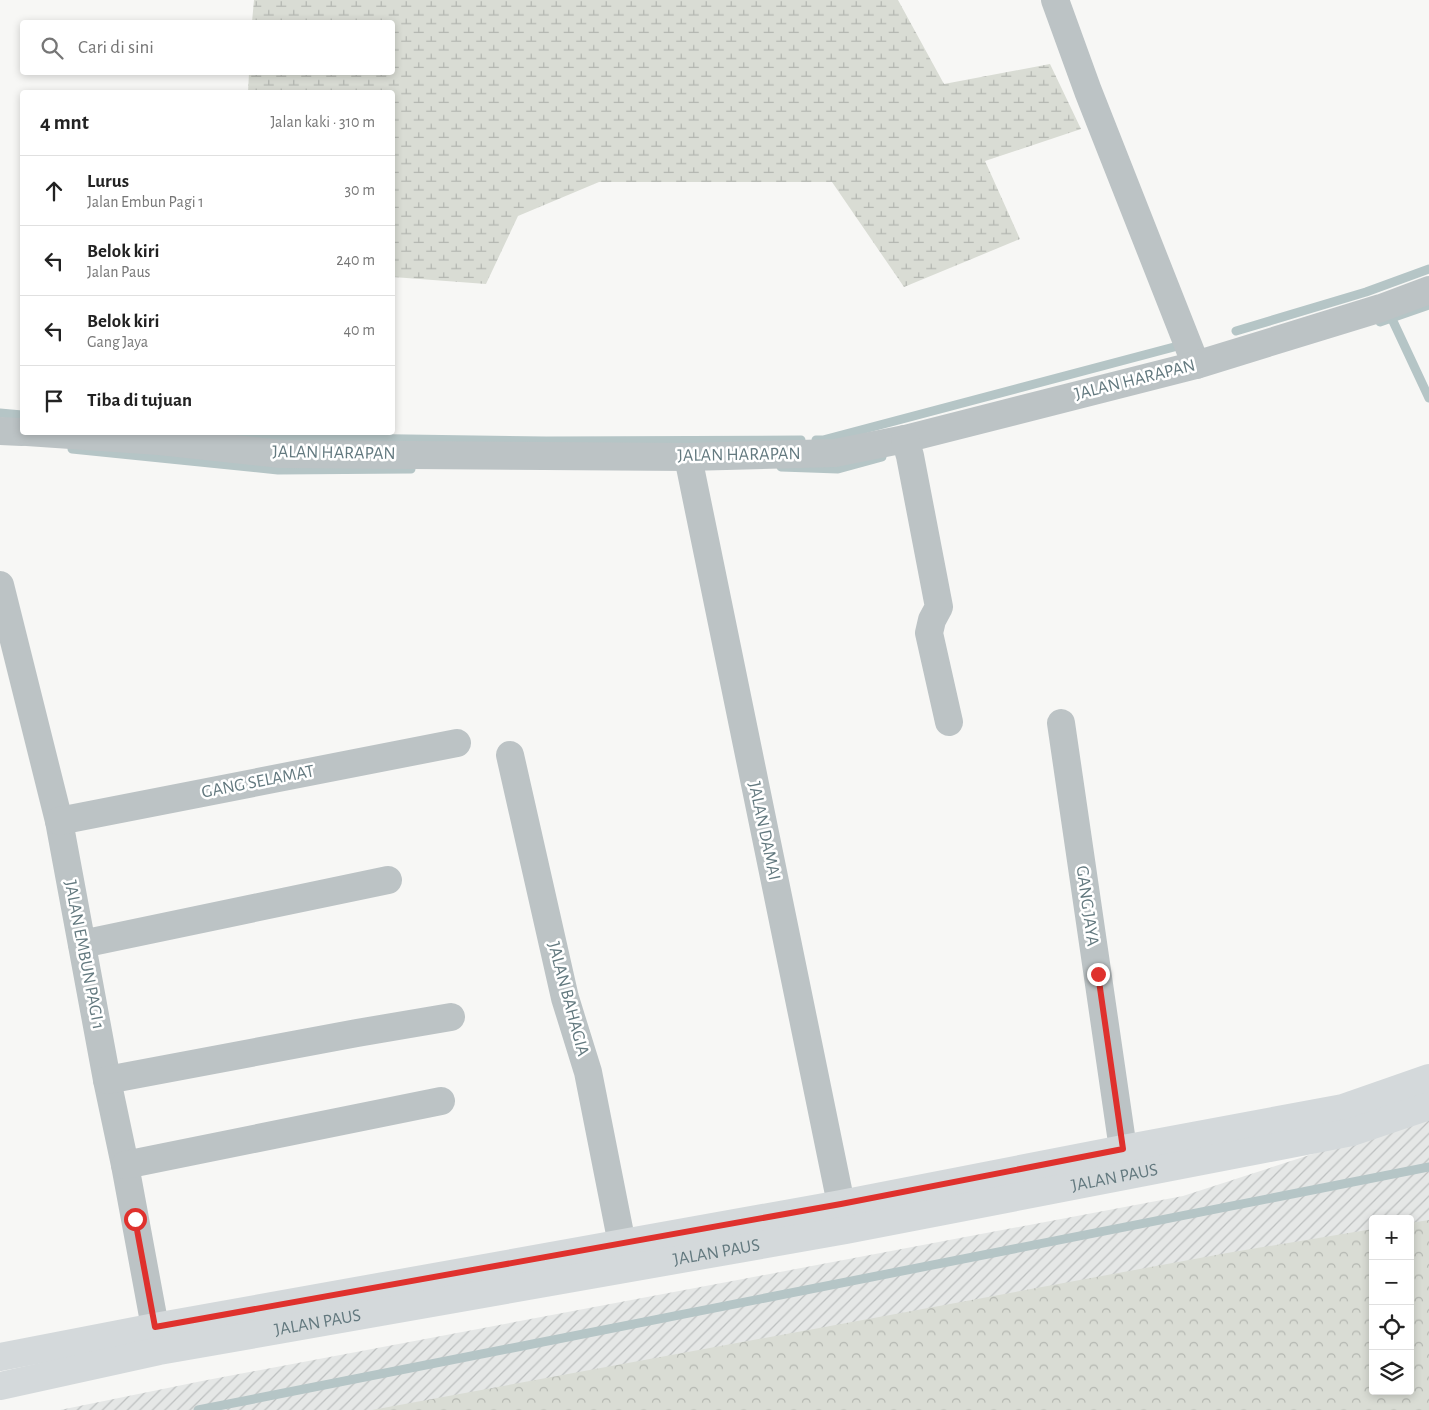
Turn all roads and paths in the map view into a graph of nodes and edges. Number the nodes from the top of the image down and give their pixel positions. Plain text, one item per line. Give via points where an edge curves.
1 (1055, 0) edge
2 (1429, 290) edge
3 (1196, 363) junction
4 (0, 431) edge
5 (20, 432) edge
6 (126, 435) edge
7 (159, 436) edge
8 (907, 447) junction
9 (689, 465) junction
10 (0, 585) edge
11 (949, 722) dead end
12 (1060, 723) dead end
13 (457, 743) dead end
14 (510, 755) dead end
15 (58, 821) junction
16 (388, 880) dead end
17 (82, 944) junction
18 (451, 1018) dead end
19 (1429, 1078) edge
20 (107, 1080) junction
21 (442, 1102) dead end
22 (1429, 1106) edge
23 (1123, 1149) junction
24 (125, 1165) junction
25 (841, 1204) junction
26 (622, 1244) junction
27 (155, 1327) junction
28 (0, 1357) edge
29 (0, 1386) edge

1 - 3 street
2 - 3 street, JALAN HARAPAN via 1381,308
3 - 8 street, JALAN HARAPAN
4 - 5 street
6 - 7 street, JALAN HARAPAN
7 - 9 street, JALAN HARAPAN via 281,454
8 - 9 street, JALAN HARAPAN
8 - 11 street via 939,607 928,633
9 - 25 street, JALAN DAMAI
10 - 15 street, JALAN EMBUN PAGI 1
12 - 23 street, GANG JAYA
13 - 15 street, GANG SELAMAT
14 - 26 street, JALAN BAHAGIA via 565,998 588,1072
15 - 17 street, JALAN EMBUN PAGI 1
16 - 17 street
17 - 20 street, JALAN EMBUN PAGI 1
18 - 20 street
19 - 23 main road, JALAN PAUS via 1343,1108
20 - 24 street, JALAN EMBUN PAGI 1
21 - 24 street
22 - 29 main road, JALAN PAUS via 1352,1132 846,1230 159,1351
23 - 25 main road, JALAN PAUS
24 - 27 street, JALAN EMBUN PAGI 1
25 - 26 main road, JALAN PAUS
26 - 27 main road, JALAN PAUS
27 - 28 main road, JALAN PAUS

